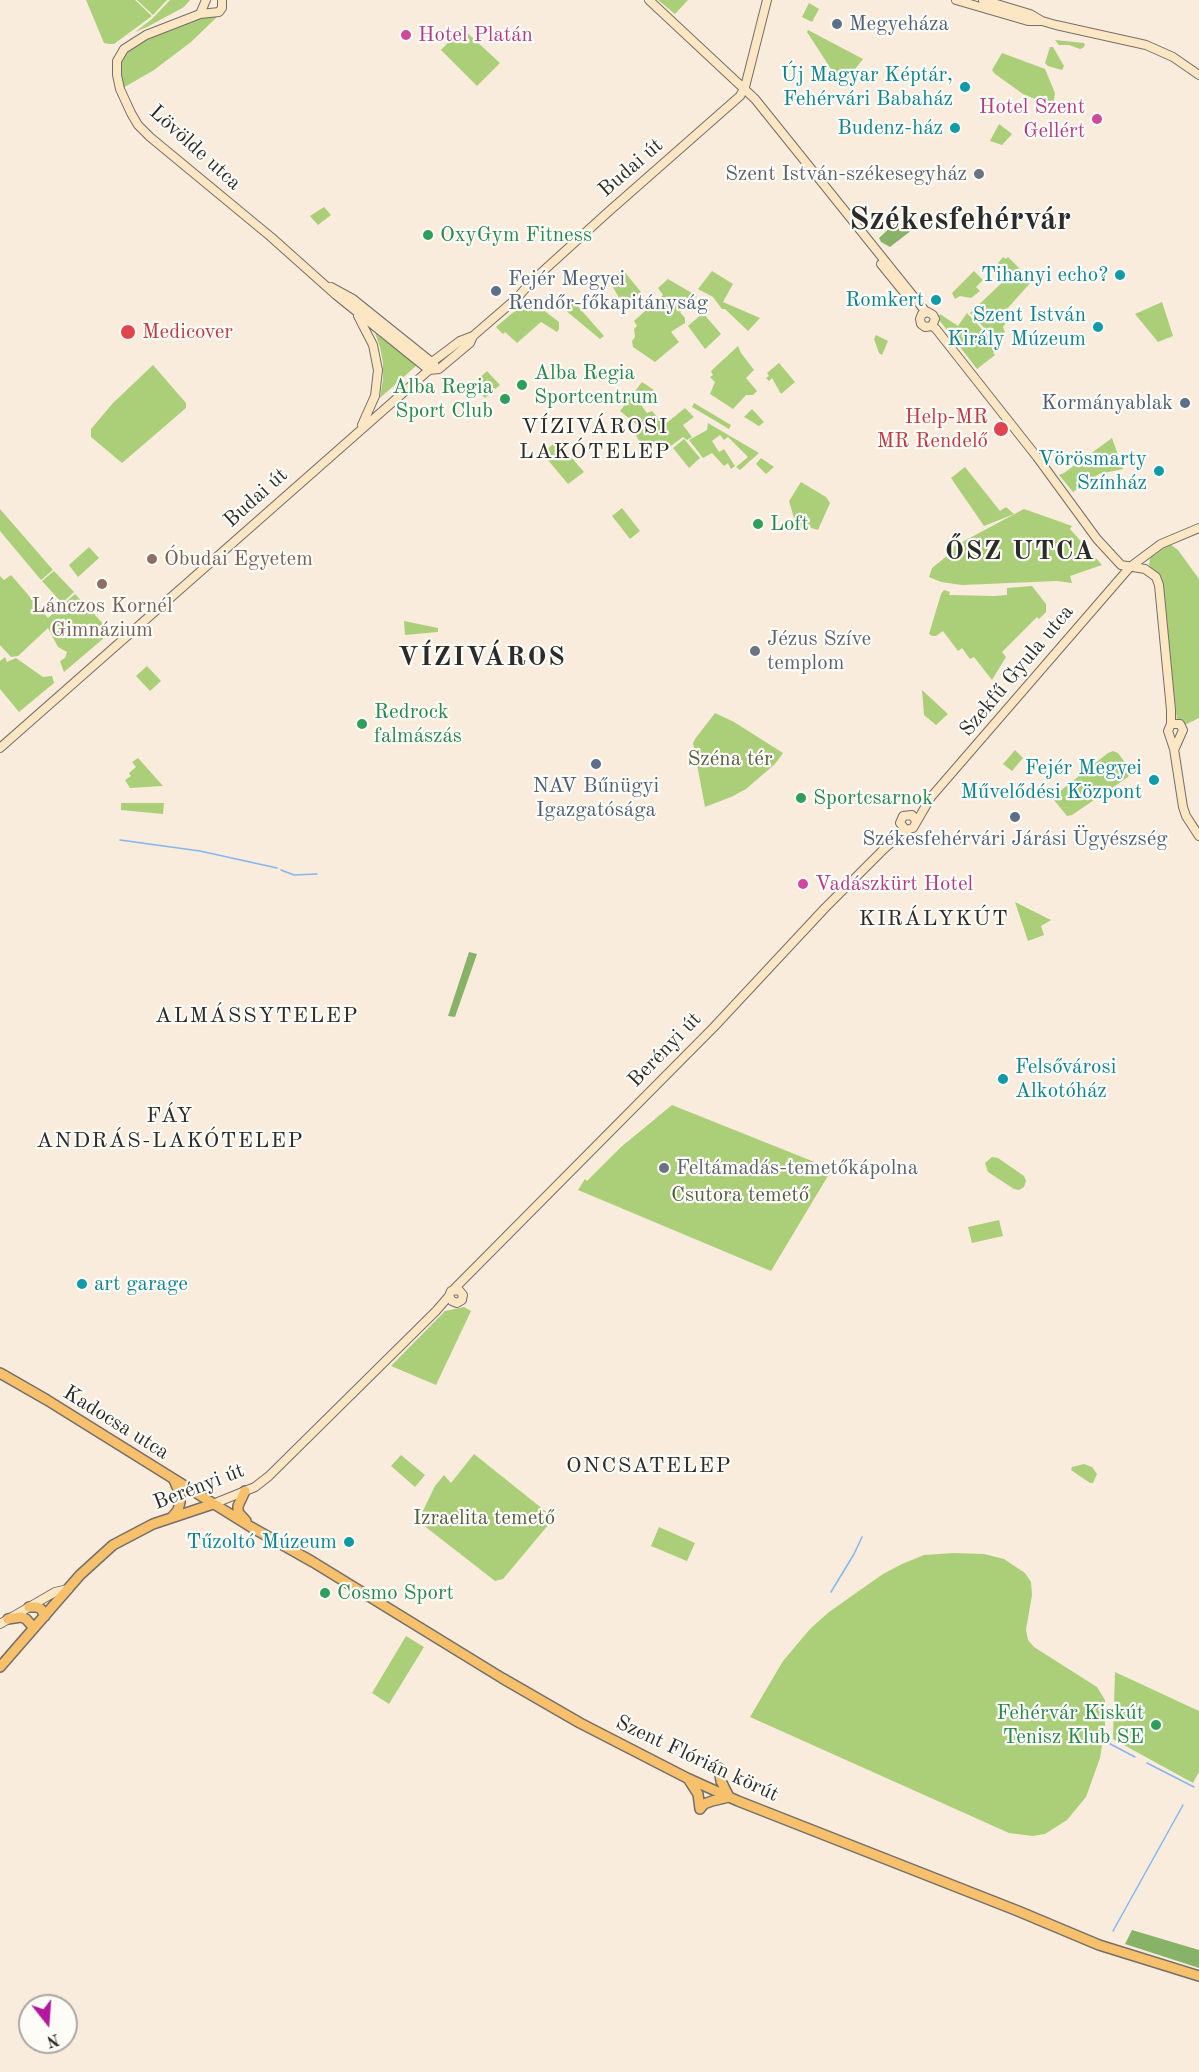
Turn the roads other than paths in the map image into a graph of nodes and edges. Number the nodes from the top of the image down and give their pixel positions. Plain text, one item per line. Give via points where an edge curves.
1 (649, 0) edge
2 (768, 0) edge
3 (956, 0) edge
4 (982, 0) edge
5 (223, 1) edge
6 (207, 6) edge
7 (1042, 21) junction
8 (1199, 75) edge
9 (745, 87) junction
10 (326, 284) junction
11 (351, 307) junction
12 (924, 313) junction
13 (933, 324) junction
14 (474, 336) junction
15 (430, 366) junction
16 (358, 432) junction
17 (1199, 528) edge
18 (1130, 567) junction
19 (1174, 723) junction
20 (1174, 737) junction
21 (0, 748) edge
22 (931, 797) junction
23 (910, 814) junction
24 (916, 821) junction
25 (903, 827) junction
26 (1199, 837) edge
27 (0, 1373) edge
28 (174, 1480) junction
29 (245, 1491) junction
30 (213, 1504) junction
31 (173, 1516) junction
32 (251, 1527) junction
33 (68, 1589) junction
34 (29, 1606) junction
35 (45, 1616) junction
36 (4, 1622) edge
37 (34, 1628) junction
38 (0, 1667) edge
39 (719, 1768) dead end
40 (687, 1778) junction
41 (729, 1797) junction
42 (1199, 1976) edge

1 - 9 main road
2 - 9 main road, Budai út
3 - 7 main road via 1028,21
4 - 7 main road
5 - 6 main road via 219,12
6 - 10 main road, Lövölde utca via 200,14 146,35 124,49 116,68 124,100 150,137
7 - 8 main road via 1146,45
9 - 12 main road
9 - 14 main road, Budai út via 740,96
10 - 11 main road, Lövölde utca
10 - 15 main road, Lövölde utca via 353,299
11 - 15 main road, Lövölde utca
11 - 16 main road, Lövölde utca via 371,340 378,370 373,403
12 - 13 main road via 933,315
12 - 13 main road via 921,324
13 - 18 main road via 1092,528
14 - 15 main road, Budai út via 465,338
14 - 15 main road, Budai út via 439,369
15 - 16 main road, Budai út
16 - 21 main road, Budai út
17 - 18 main road, Szekfű Gyula utca via 1155,547
18 - 19 main road via 1150,571 1157,581
18 - 22 main road, Szekfű Gyula utca
19 - 20 main road via 1168,728
19 - 20 main road via 1183,730
20 - 26 main road via 1179,789 1186,816
22 - 23 main road, Szekfű Gyula utca
22 - 24 main road, Szekfű Gyula utca
23 - 24 main road
23 - 25 main road, Berényi út via 902,817
24 - 25 main road, Berényi út via 913,828
25 - 29 main road, Berényi út via 714,1027 470,1274 455,1295 269,1476
27 - 28 main road, Kadocsa utca
28 - 30 main road, Kadocsa utca
28 - 31 main road via 180,1502
29 - 30 main road, Berényi út
29 - 32 main road via 238,1509
30 - 31 main road, Berényi út
30 - 32 main road, Szent Flórián körút
31 - 33 main road, Berényi út via 113,1545
32 - 40 main road, Szent Flórián körút via 531,1695
33 - 34 main road
33 - 35 main road, Berényi út
34 - 35 main road via 41,1609
34 - 36 main road
35 - 37 main road, Berényi út
36 - 37 main road via 21,1617
37 - 38 main road, Berényi út
39 - 41 main road
40 - 41 main road, Szent Flórián körút
40 - 41 main road via 698,1794 700,1809 711,1801
41 - 42 main road, Szent Flórián körút via 1099,1945

